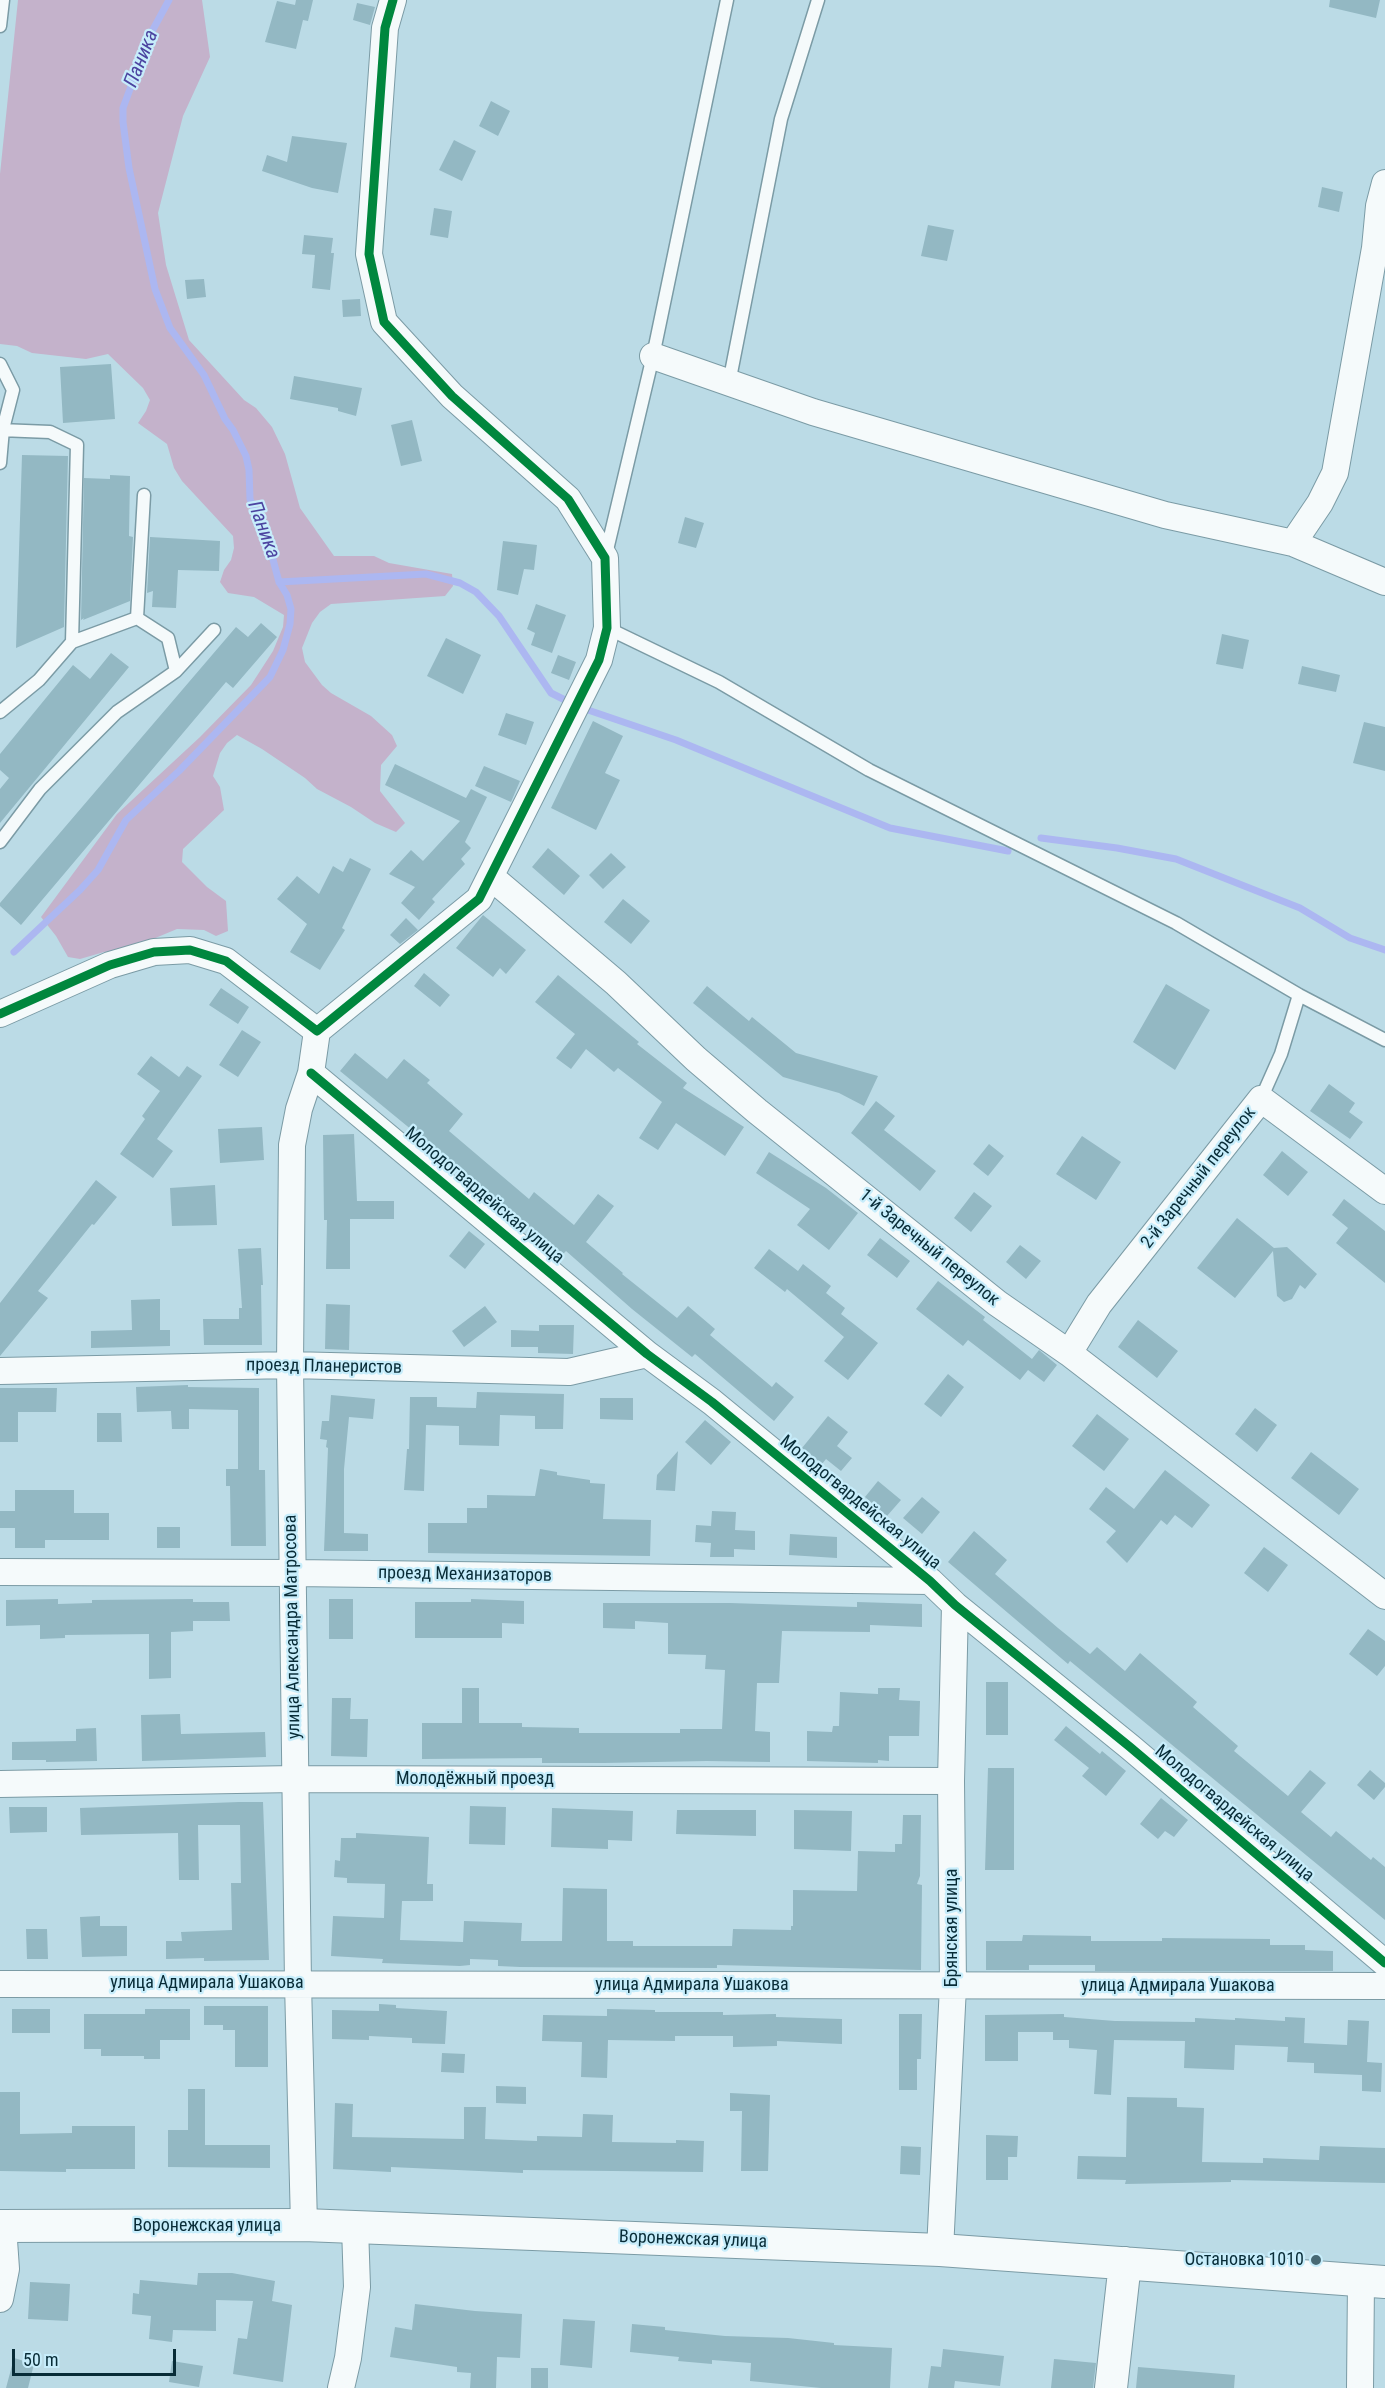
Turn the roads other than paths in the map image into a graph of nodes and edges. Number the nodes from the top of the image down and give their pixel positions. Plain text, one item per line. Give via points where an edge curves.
1 (3, 0) edge
2 (393, 0) edge
3 (727, 0) edge
4 (818, 0) edge
5 (0, 27) edge
6 (1385, 183) edge
7 (1380, 249) edge
8 (653, 356) junction
9 (0, 364) edge
10 (729, 383) junction
11 (2, 430) edge
12 (0, 463) edge
13 (144, 495) dead end
14 (1293, 543) junction
15 (605, 558) junction
16 (1385, 582) edge
17 (137, 618) junction
18 (607, 628) junction
19 (214, 630) dead end
20 (72, 642) junction
21 (176, 671) junction
22 (0, 712) edge
23 (0, 842) edge
24 (491, 877) junction
25 (1299, 995) junction
26 (0, 1014) edge
27 (317, 1031) junction
28 (1385, 1041) edge
29 (311, 1073) junction
30 (1261, 1099) junction
31 (1385, 1191) edge
32 (1069, 1353) junction
33 (647, 1354) junction
34 (290, 1365) junction
35 (0, 1371) edge
36 (0, 1572) edge
37 (294, 1573) junction
38 (930, 1581) junction
39 (1385, 1596) edge
40 (955, 1605) junction
41 (295, 1779) junction
42 (951, 1781) junction
43 (0, 1784) edge
44 (1385, 1964) edge
45 (298, 1983) junction
46 (0, 1984) edge
47 (953, 1986) junction
48 (1385, 1986) edge
49 (304, 2225) junction
50 (2, 2226) edge
51 (355, 2227) junction
52 (940, 2250) junction
53 (1125, 2263) junction
54 (1373, 2282) edge
55 (0, 2299) edge
56 (341, 2388) edge
57 (1111, 2388) edge
58 (1360, 2388) edge

1 - 5 lane
2 - 15 street via 385,28 369,254 384,322 452,396 568,499
3 - 8 lane
4 - 10 lane via 781,119
6 - 7 street via 1379,206
7 - 14 street via 1335,473
8 - 10 street
8 - 15 lane
9 - 11 lane via 13,390
10 - 14 street via 813,412 1165,515
11 - 12 lane
11 - 20 lane via 50,432 77,445
13 - 17 lane
14 - 16 street
15 - 18 street
17 - 20 lane
17 - 21 lane via 168,638
18 - 24 street via 599,660
18 - 25 lane via 719,682 869,770 1176,923
19 - 21 lane
20 - 22 lane via 39,680
21 - 23 lane via 117,712 39,789
24 - 27 street via 479,899
24 - 32 street, 1-й Заречный переулок via 757,1111 997,1303
25 - 28 lane
25 - 30 lane via 1281,1054
26 - 27 street via 110,965 154,952 190,950 226,961
27 - 29 street, улица Александра Матросова
29 - 33 street, Молодогвардейская улица
29 - 34 street, улица Александра Матросова via 292,1145
30 - 31 street, 2-й Заречный переулок
30 - 32 street, 2-й Заречный переулок via 1099,1304
32 - 39 street, 1-й Заречный переулок
33 - 34 street, проезд Планеристов via 569,1372
33 - 38 street, Молодогвардейская улица via 712,1402
34 - 35 street, проезд Планеристов
34 - 37 street, улица Александра Матросова
36 - 37 street, проезд Механизаторов
37 - 38 street, проезд Механизаторов
37 - 41 street, улица Александра Матросова
38 - 40 street, Молодогвардейская улица
40 - 42 street, Брянская улица
40 - 44 street, Молодогвардейская улица via 1130,1747
41 - 42 street, Молодёжный проезд
41 - 43 street, Молодёжный проезд
41 - 45 street, улица Александра Матросова
42 - 47 street, Брянская улица
45 - 46 street, улица Адмирала Ушакова
45 - 47 street, улица Адмирала Ушакова
45 - 49 street, улица Александра Матросова
47 - 48 street, улица Адмирала Ушакова
47 - 52 street, Брянская улица
49 - 50 street, Воронежская улица
49 - 51 street, Воронежская улица
50 - 55 street via 6,2269
51 - 52 street, Воронежская улица
51 - 56 street via 357,2287
52 - 53 street, Воронежская улица
53 - 54 street, Воронежская улица
53 - 57 street
54 - 58 street

